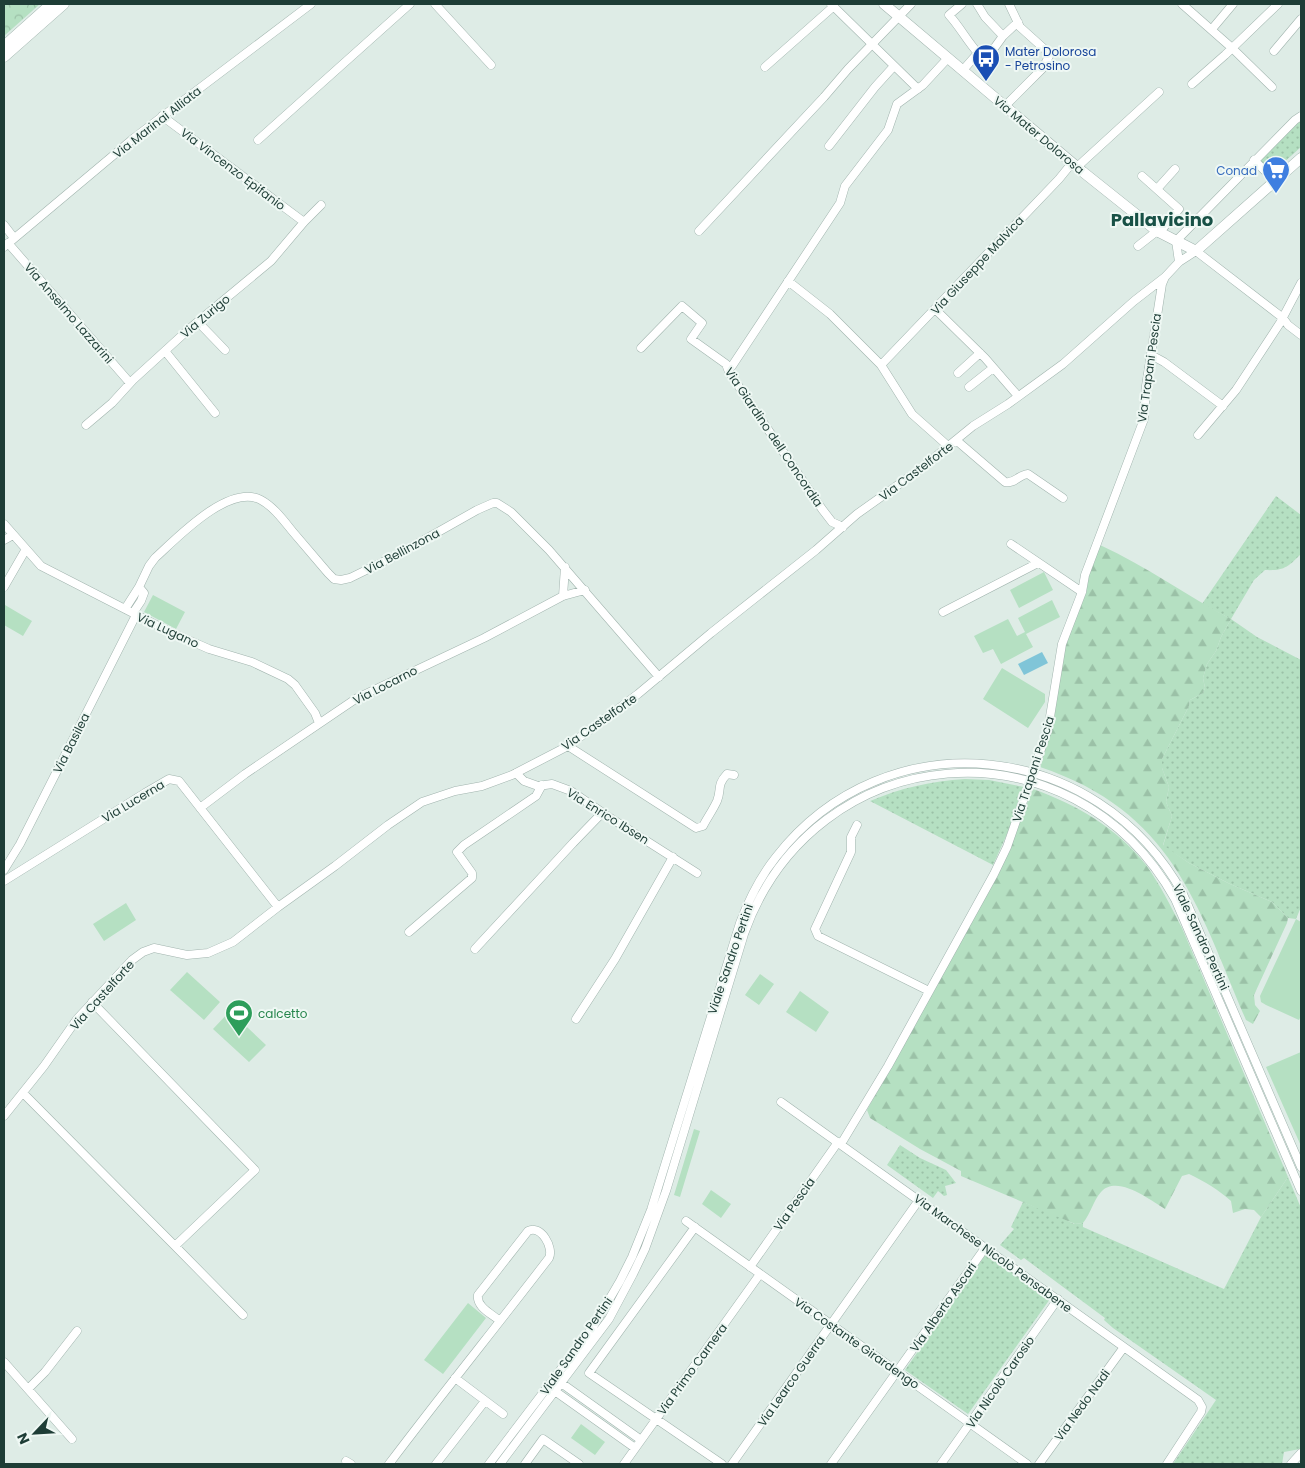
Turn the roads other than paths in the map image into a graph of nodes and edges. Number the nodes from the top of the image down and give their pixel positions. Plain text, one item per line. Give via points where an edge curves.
1 (51, 4) edge
2 (64, 4) edge
3 (311, 4) edge
4 (410, 4) edge
5 (434, 4) edge
6 (884, 4) edge
7 (911, 4) edge
8 (962, 4) edge
9 (977, 4) edge
10 (1010, 4) edge
11 (1182, 4) edge
12 (1233, 4) edge
13 (1278, 4) edge
14 (832, 5) edge
15 (899, 16) junction
16 (1301, 19) edge
17 (1018, 22) junction
18 (1212, 29) junction
19 (1003, 36) junction
20 (871, 44) junction
21 (4, 46) edge
22 (1232, 48) junction
23 (1274, 51) dead end
24 (978, 53) junction
25 (4, 57) edge
26 (948, 58) junction
27 (491, 65) dead end
28 (894, 66) junction
29 (765, 68) dead end
30 (962, 70) junction
31 (1192, 84) dead end
32 (1272, 87) dead end
33 (918, 88) junction
34 (1159, 92) dead end
35 (1005, 106) junction
36 (162, 116) junction
37 (1301, 116) edge
38 (258, 140) dead end
39 (829, 146) dead end
40 (1301, 158) edge
41 (1254, 160) junction
42 (1074, 165) junction
43 (1175, 169) dead end
44 (1142, 176) dead end
45 (1275, 181) junction
46 (1156, 189) junction
47 (321, 205) dead end
48 (304, 222) junction
49 (4, 225) edge
50 (699, 231) dead end
51 (1158, 232) junction
52 (1176, 241) junction
53 (7, 242) edge
54 (1138, 246) dead end
55 (1196, 251) junction
56 (1179, 262) junction
57 (1165, 277) junction
58 (788, 281) junction
59 (1301, 283) edge
60 (1298, 294) edge
61 (935, 309) junction
62 (1283, 318) junction
63 (198, 322) junction
64 (1301, 335) edge
65 (641, 348) dead end
66 (225, 350) dead end
67 (165, 351) junction
68 (980, 353) junction
69 (1152, 355) junction
70 (881, 365) junction
71 (993, 368) junction
72 (728, 369) junction
73 (958, 373) dead end
74 (130, 383) junction
75 (969, 387) dead end
76 (1018, 396) junction
77 (1223, 406) junction
78 (215, 413) dead end
79 (86, 425) dead end
80 (1198, 435) dead end
81 (956, 440) junction
82 (948, 446) junction
83 (1064, 498) dead end
84 (4, 524) edge
85 (843, 527) junction
86 (13, 535) junction
87 (4, 540) edge
88 (1011, 544) dead end
89 (26, 549) junction
90 (1038, 563) junction
91 (565, 567) junction
92 (4, 587) edge
93 (584, 590) junction
94 (1082, 592) junction
95 (563, 596) junction
96 (131, 612) junction
97 (943, 612) dead end
98 (659, 677) junction
99 (320, 723) junction
100 (568, 746) junction
101 (1034, 772) junction
102 (516, 773) junction
103 (734, 775) dead end
104 (1031, 781) junction
105 (542, 785) junction
106 (200, 808) junction
107 (602, 813) junction
108 (857, 825) dead end
109 (673, 857) junction
110 (4, 870) edge
111 (697, 873) dead end
112 (4, 881) edge
113 (278, 907) junction
114 (409, 932) dead end
115 (475, 950) dead end
116 (929, 991) junction
117 (92, 1002) junction
118 (576, 1019) dead end
119 (23, 1093) junction
120 (781, 1102) dead end
121 (4, 1116) edge
122 (840, 1143) junction
123 (1301, 1168) edge
124 (1301, 1191) edge
125 (919, 1200) junction
126 (686, 1221) dead end
127 (695, 1227) junction
128 (175, 1246) junction
129 (985, 1248) junction
130 (750, 1267) junction
131 (760, 1274) junction
132 (1058, 1300) junction
133 (244, 1316) dead end
134 (500, 1321) junction
135 (832, 1325) junction
136 (76, 1331) dead end
137 (1124, 1346) junction
138 (4, 1362) edge
139 (898, 1372) junction
140 (455, 1378) junction
141 (554, 1378) junction
142 (561, 1383) junction
143 (548, 1386) junction
144 (28, 1389) junction
145 (555, 1391) junction
146 (485, 1401) junction
147 (502, 1414) dead end
148 (656, 1420) junction
149 (970, 1424) junction
150 (72, 1439) dead end
151 (641, 1440) junction
152 (635, 1448) junction
153 (1301, 1453) edge
154 (391, 1463) edge
155 (436, 1464) edge
156 (489, 1464) edge
157 (500, 1464) edge
158 (525, 1464) edge
159 (579, 1464) edge
160 (624, 1464) edge
161 (722, 1464) edge
162 (732, 1464) edge
163 (831, 1464) edge
164 (941, 1464) edge
165 (1028, 1464) edge
166 (1040, 1464) edge
167 (1166, 1464) edge
168 (1291, 1464) edge

1 - 21 street
2 - 25 street
3 - 36 street, Via Marinai Alliata
4 - 38 street
5 - 27 street
6 - 15 street, Via Mater Dolorosa
7 - 15 street
8 - 24 street via 948,14
9 - 19 street
10 - 17 street
11 - 18 street
12 - 18 street
13 - 22 street
14 - 20 street
14 - 29 street
15 - 20 street
15 - 26 street, Via Mater Dolorosa
16 - 23 street
17 - 19 street
17 - 35 street via 1050,54 1043,68
18 - 22 street
19 - 24 street via 989,51
20 - 28 street
20 - 50 street
22 - 31 street
22 - 32 street
24 - 30 street
26 - 30 street, Via Mater Dolorosa
26 - 33 street
28 - 33 street
28 - 39 street
30 - 35 street, Via Mater Dolorosa
33 - 58 street via 897,104 888,130 845,186 840,203
34 - 42 street, Via Giuseppe Malvica
35 - 42 street, Via Mater Dolorosa
36 - 48 street, Via Vincenzo Epifanio
36 - 53 street, Via Marinai Alliata
37 - 41 street
40 - 45 street
41 - 45 street
41 - 52 street
42 - 51 street, Via Mater Dolorosa
42 - 61 street, Via Giuseppe Malvica
43 - 46 street
44 - 46 street
45 - 55 street
46 - 51 street via 1179,209
47 - 48 street, Via Zurigo
48 - 63 street, Via Zurigo via 271,261
49 - 53 street, Via Anselmo Lazzarini
51 - 52 street, Via Mater Dolorosa
51 - 54 street
52 - 55 street, Via Mater Dolorosa
52 - 56 street
53 - 74 street, Via Anselmo Lazzarini
55 - 56 street, Via Castelforte
55 - 62 street
56 - 57 street, Via Castelforte
57 - 69 street, Via Trapani Pescia
57 - 76 street, Via Castelforte via 1134,300 1063,364
58 - 70 street via 830,314
58 - 72 street
59 - 60 street
60 - 62 street
61 - 68 street
61 - 70 street, Via Giuseppe Malvica
62 - 64 street
62 - 77 street
63 - 66 street
63 - 67 street, Via Zurigo
65 - 72 street, Via Giardino dell Concordia via 682,306 702,323 691,339 726,364
67 - 74 street, Via Zurigo
67 - 78 street
68 - 71 street
68 - 73 street
69 - 77 street
69 - 94 street, Via Trapani Pescia via 1144,420 1085,575
70 - 82 street via 912,414
71 - 75 street
71 - 76 street
72 - 85 street, Via Giardino dell Concordia via 822,509 832,522
74 - 79 street, Via Zurigo via 112,404
76 - 81 street, Via Castelforte
77 - 80 street
81 - 82 street, Via Castelforte
81 - 83 street via 1005,482 1013,482 1028,474
82 - 85 street, Via Castelforte
84 - 86 street
85 - 98 street, Via Castelforte
86 - 87 street
86 - 89 street, Via Lugano
88 - 90 street
89 - 92 street
89 - 96 street, Via Lugano via 41,566
90 - 94 street
90 - 97 street
91 - 93 street, Via Bellinzona
91 - 95 street
91 - 96 street, Via Bellinzona via 511,512 492,503 371,568 350,578 334,579 273,508 250,496 235,498 213,510 149,566 139,588 144,593 141,601
93 - 95 street, Via Locarno
93 - 98 street, Via Bellinzona
94 - 101 street, Via Trapani Pescia via 1062,644 1048,729
95 - 99 street, Via Locarno via 484,638 357,698
96 - 99 street, Via Lugano via 209,649 283,675 295,685
96 - 110 street, Via Basilea via 20,844
98 - 100 street, Via Castelforte
99 - 106 street, Via Locarno
100 - 102 street, Via Castelforte
100 - 103 street via 696,828 703,826 717,801 718,787 726,774
101 - 104 street, Via Trapani Pescia
101 - 123 street, Viale Sandro Pertini via 1071,786 1106,806 1141,836 1169,871 1188,906
101 - 141 street, Viale Sandro Pertini via 1002,766 949,764 881,779 861,787 823,811 775,857 753,892 740,923 651,1210 632,1257 597,1320
102 - 105 street, Via Enrico Ibsen via 524,781
102 - 113 street, Via Castelforte via 422,802
104 - 116 street, Via Trapani Pescia via 994,874
104 - 124 street, Viale Sandro Pertini via 1070,796 1106,817 1136,844 1160,873 1180,909
104 - 142 street, Viale Sandro Pertini via 963,772 927,776 892,785 865,796 826,819 776,870 756,903 744,934 666,1191 644,1249 608,1319
105 - 107 street, Via Enrico Ibsen via 552,784 571,791
105 - 114 street via 536,796 456,852 472,873 472,878
106 - 112 street, Via Lucerna via 178,781 169,779
106 - 113 street, Via Lucerna
107 - 109 street, Via Enrico Ibsen
107 - 115 street
108 - 116 street via 851,837 851,852 815,933
109 - 111 street, Via Enrico Ibsen
109 - 118 street
113 - 117 street, Via Castelforte via 233,942 208,953 187,955 154,948 143,952
116 - 122 street, Via Trapani Pescia via 863,1109
117 - 119 street, Via Castelforte
117 - 128 street via 255,1170
119 - 121 street, Via Castelforte
119 - 128 street
120 - 122 street, Via Marchese Nicolò Pensabene
122 - 125 street, Via Marchese Nicolò Pensabene
122 - 130 street, Via Pescia
125 - 129 street, Via Marchese Nicolò Pensabene
125 - 135 street, Via Learco Guerra
126 - 127 street, Via Costante Girardengo
127 - 130 street, Via Costante Girardengo
127 - 148 street via 589,1373
128 - 133 street
129 - 132 street, Via Marchese Nicolò Pensabene
129 - 139 street, Via Alberto Ascari
130 - 131 street, Via Costante Girardengo
131 - 135 street, Via Costante Girardengo
131 - 148 street, Via Primo Carnera
132 - 137 street, Via Marchese Nicolò Pensabene
132 - 149 street, Via Nicolò Carosio
134 - 134 street via 551,1255 538,1230 528,1231 478,1295 480,1306
134 - 140 street
135 - 139 street, Via Costante Girardengo
135 - 162 street, Via Learco Guerra
136 - 144 street
137 - 166 street, Via Nedo Nadi
137 - 167 street, Via Marchese Nicolò Pensabene via 1198,1400 1202,1407
138 - 144 street
139 - 149 street, Via Costante Girardengo
139 - 163 street, Via Alberto Ascari
140 - 146 street
140 - 154 street
141 - 142 street
141 - 143 street, Viale Sandro Pertini
142 - 145 street, Viale Sandro Pertini
142 - 151 street
143 - 145 street
143 - 156 street, Viale Sandro Pertini
144 - 150 street
145 - 152 street
145 - 157 street, Viale Sandro Pertini
146 - 147 street
146 - 155 street
148 - 151 street, Via Primo Carnera
148 - 161 street
149 - 164 street, Via Nicolò Carosio
149 - 165 street, Via Costante Girardengo
151 - 152 street, Via Primo Carnera
152 - 160 street, Via Primo Carnera
153 - 168 street
158 - 159 street via 543,1439

